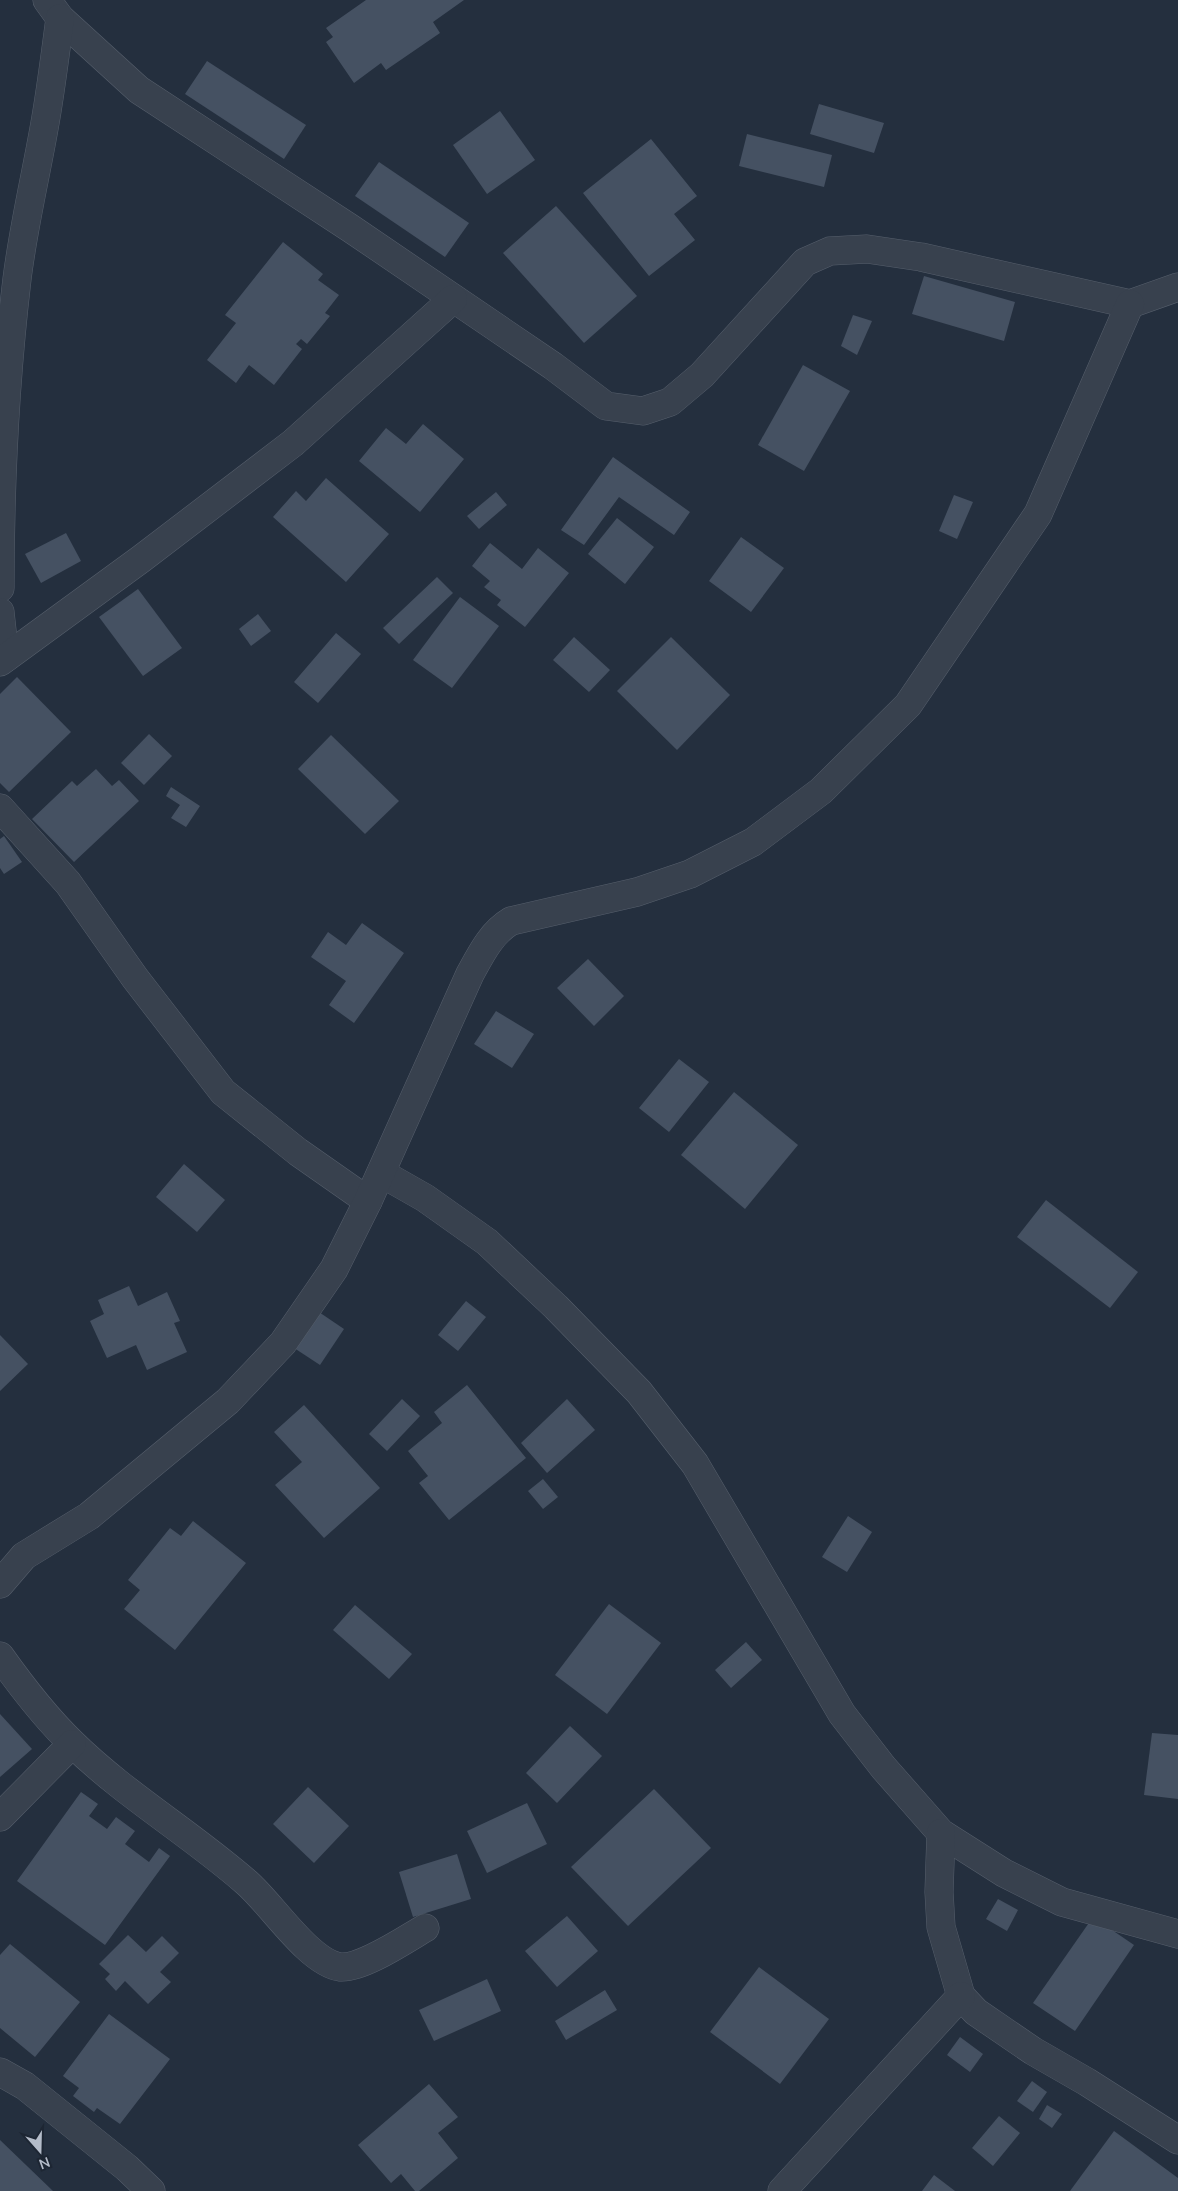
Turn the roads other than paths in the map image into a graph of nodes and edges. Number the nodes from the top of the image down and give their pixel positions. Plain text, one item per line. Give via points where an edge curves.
1 (54, 9) edge
2 (1178, 287) edge
3 (454, 299) junction
4 (1130, 304) junction
5 (0, 588) edge
6 (0, 612) edge
7 (2, 660) edge
8 (0, 808) edge
9 (381, 1173) junction
10 (368, 1202) junction
11 (0, 1584) edge
12 (0, 1656) edge
13 (72, 1744) junction
14 (0, 1817) edge
15 (941, 1833) junction
16 (425, 1928) dead end
17 (1178, 1934) edge
18 (961, 1996) junction
19 (0, 2072) edge
20 (1178, 2140) edge
21 (151, 2191) edge
22 (782, 2191) edge

1 - 3 street via 139,90
1 - 5 street via 47,112 17,278 10,353 1,504
2 - 4 street
3 - 4 street via 606,406 643,411 670,402 702,375 805,262 830,251 867,249 921,257
3 - 7 street via 293,443
4 - 9 street via 1038,514 908,705 821,791 753,842 690,874 637,892 511,921 501,927 470,974
6 - 7 street
8 - 10 street via 68,883 223,1092
9 - 10 street
9 - 15 street via 425,1198 487,1242 639,1392 695,1464 842,1714
10 - 11 street via 334,1269 283,1343 228,1401 89,1516 24,1556
12 - 13 street via 30,1698
13 - 14 street
13 - 16 street via 247,1883 313,1952 330,1964 342,1967 375,1957
15 - 17 street via 1004,1873 1062,1902
15 - 18 street via 941,1927
18 - 20 street via 976,2012 1033,2051
18 - 22 street
19 - 21 street via 25,2086

